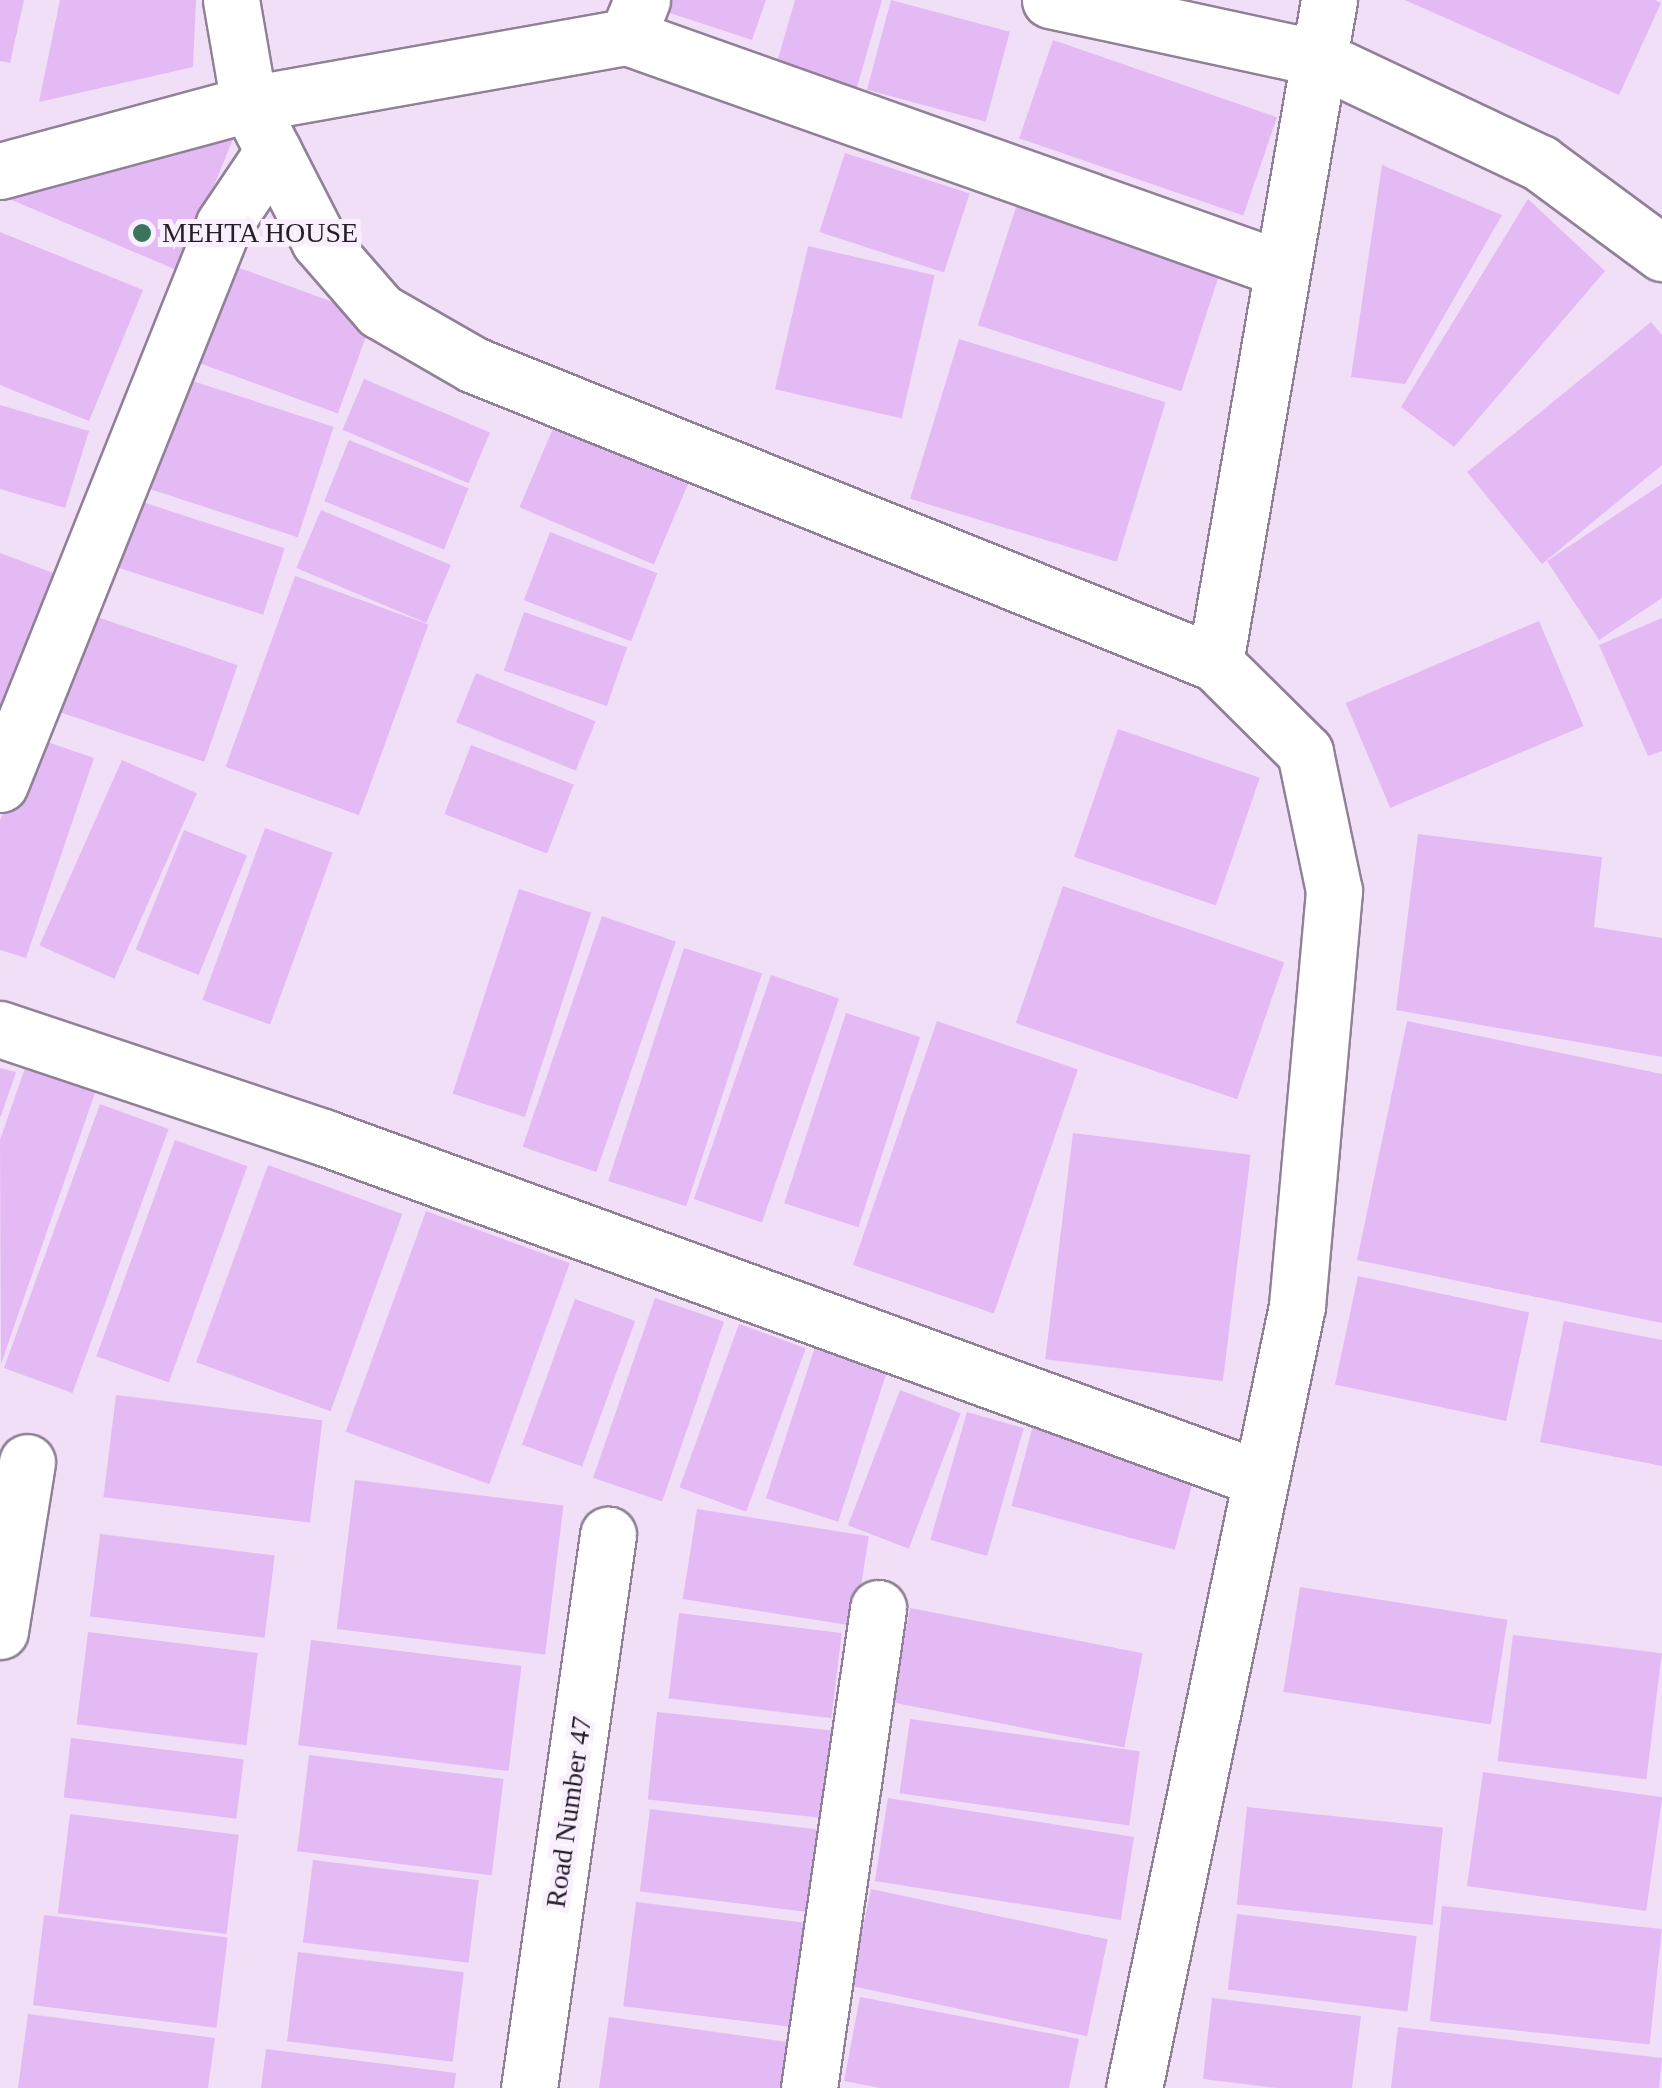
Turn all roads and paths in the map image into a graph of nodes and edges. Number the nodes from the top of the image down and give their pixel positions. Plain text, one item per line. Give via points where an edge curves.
1 (231, 0) edge
2 (1050, 0) edge
3 (1329, 0) edge
4 (634, 19) edge
5 (1318, 58) junction
6 (261, 128) junction
7 (0, 170) edge
8 (1662, 254) edge
9 (1282, 268) junction
10 (1214, 663) junction
11 (0, 784) edge
12 (0, 1029) edge
13 (27, 1462) dead end
14 (1261, 1479) junction
15 (608, 1536) dead end
16 (878, 1608) dead end
17 (0, 1631) edge
18 (529, 2088) edge
19 (810, 2088) edge
20 (1134, 2088) edge

1 - 6 street
2 - 5 street
3 - 5 street
4 - 6 street
4 - 9 street
5 - 8 street via 1540,163
5 - 9 street
6 - 7 street
6 - 10 street via 319,241 380,310 474,365
6 - 11 street
9 - 10 street
10 - 14 street via 1304,752 1334,891 1297,1306
12 - 14 street via 322,1137
13 - 17 street
14 - 20 street
15 - 18 street, Road Number 47
16 - 19 street

